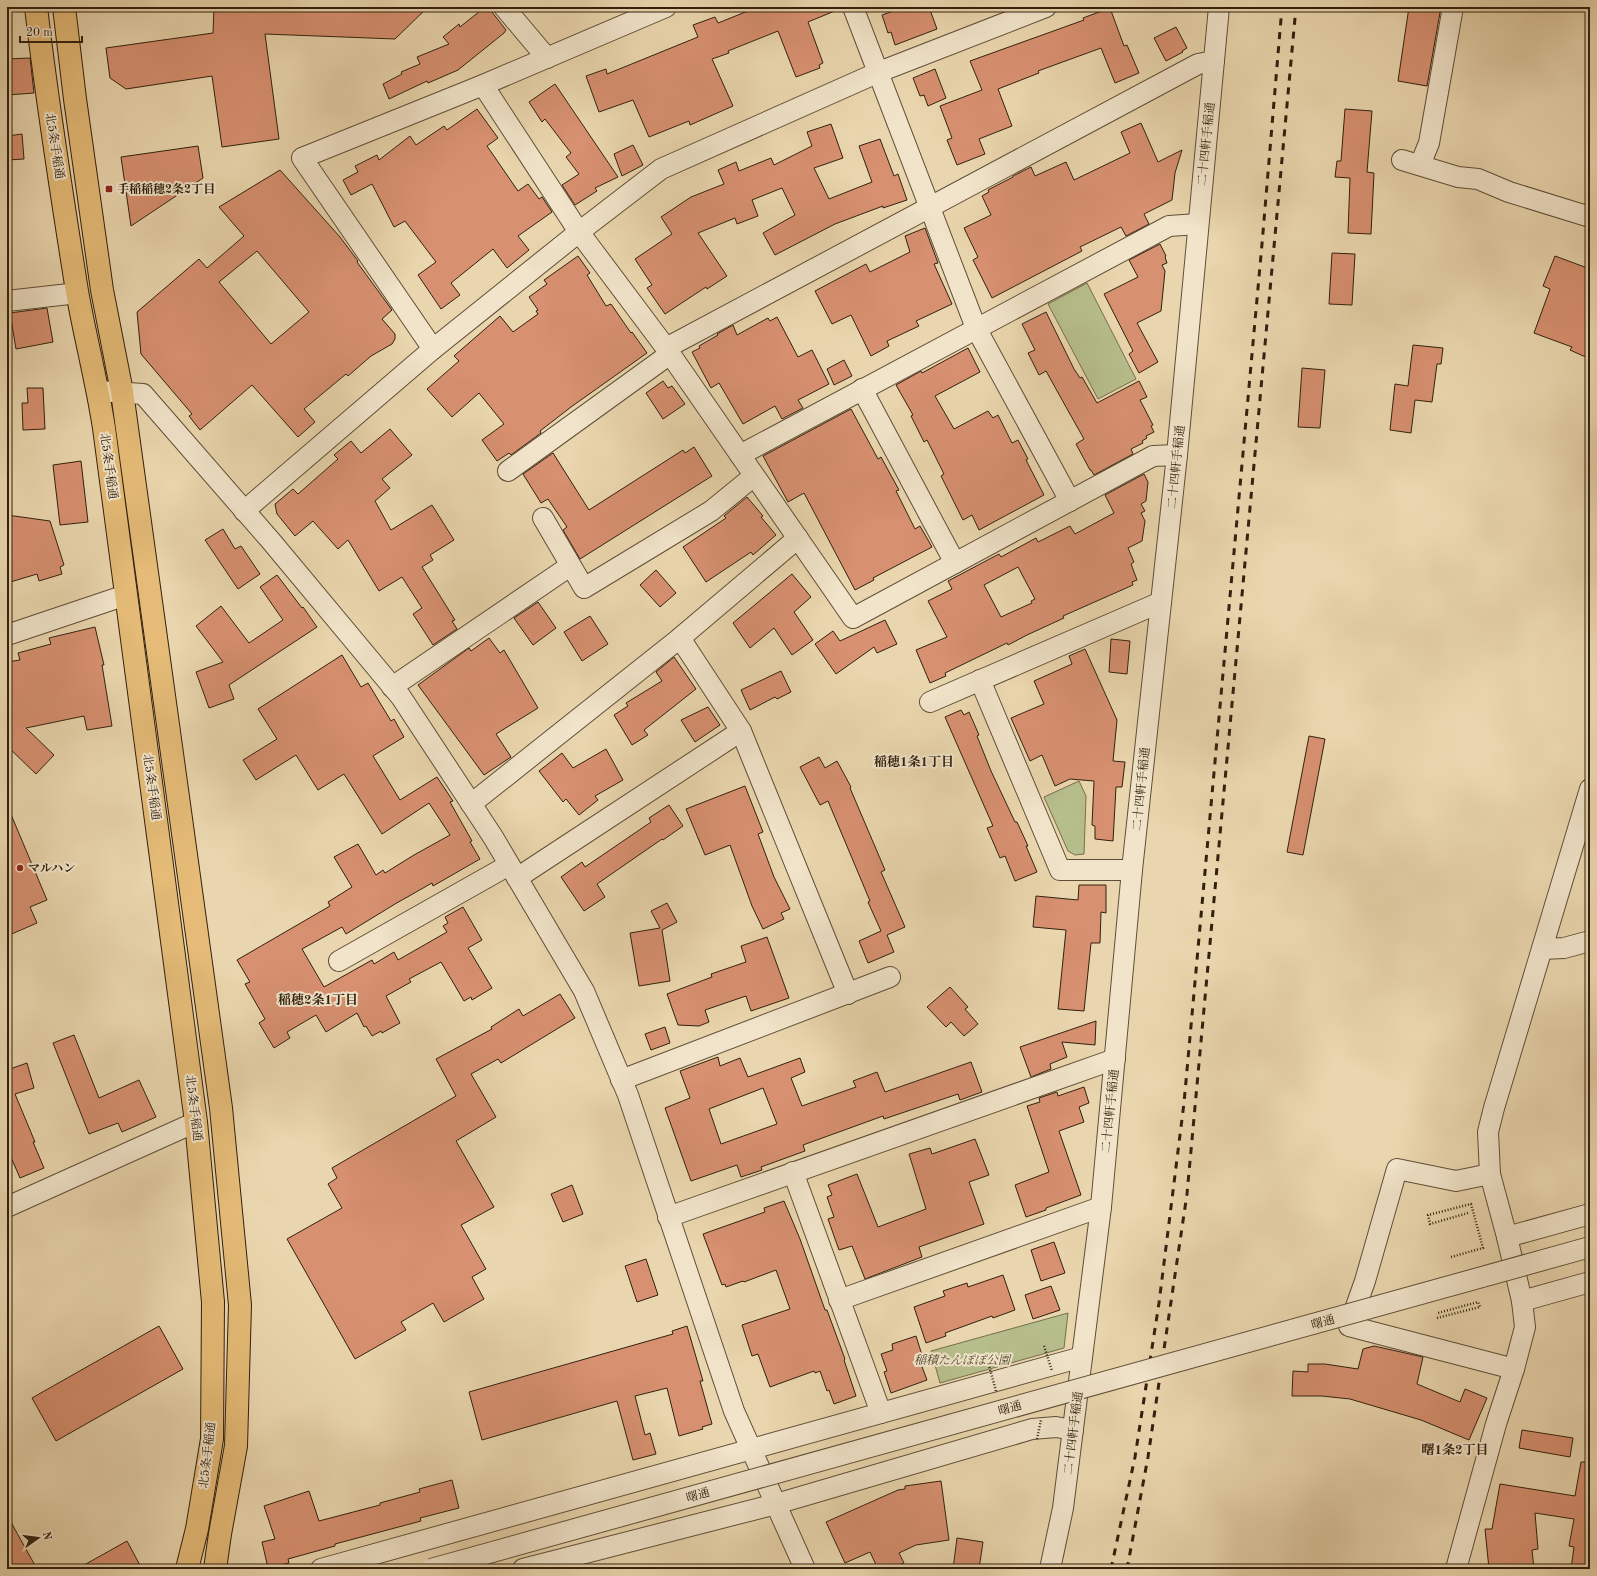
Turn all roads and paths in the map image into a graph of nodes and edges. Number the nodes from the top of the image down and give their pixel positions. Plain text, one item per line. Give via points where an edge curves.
1 (36, 7) edge
2 (64, 7) edge
3 (504, 7) edge
4 (666, 7) edge
5 (853, 7) edge
6 (1046, 7) edge
7 (1219, 7) edge
8 (1453, 7) edge
9 (548, 58) junction
10 (1214, 61) junction
11 (879, 72) junction
12 (483, 85) junction
13 (931, 206) junction
14 (1590, 217) edge
15 (1198, 224) junction
16 (579, 232) junction
17 (78, 293) junction
18 (7, 301) edge
19 (976, 328) junction
20 (433, 349) junction
21 (668, 351) junction
22 (862, 389) junction
23 (98, 392) junction
24 (122, 392) junction
25 (740, 455) junction
26 (1177, 456) junction
27 (508, 471) dead end
28 (754, 476) junction
29 (1070, 501) junction
30 (244, 511) junction
31 (543, 518) dead end
32 (798, 538) junction
33 (955, 563) junction
34 (570, 566) junction
35 (126, 595) junction
36 (1161, 602) junction
37 (7, 633) edge
38 (680, 638) junction
39 (980, 680) junction
40 (392, 687) junction
41 (930, 702) dead end
42 (741, 731) junction
43 (1590, 789) edge
44 (471, 804) junction
45 (1132, 870) junction
46 (513, 872) junction
47 (1590, 941) edge
48 (1542, 949) junction
49 (339, 961) dead end
50 (890, 978) dead end
51 (848, 994) junction
52 (1115, 1058) junction
53 (621, 1080) junction
54 (196, 1122) junction
55 (793, 1172) junction
56 (1490, 1174) junction
57 (1101, 1206) junction
58 (7, 1207) edge
59 (1468, 1214) dead end
60 (1590, 1214) edge
61 (668, 1217) junction
62 (1507, 1237) junction
63 (1590, 1247) edge
64 (1451, 1257) dead end
65 (1590, 1282) edge
66 (839, 1300) junction
67 (1522, 1301) junction
68 (1438, 1313) dead end
69 (1437, 1318) dead end
70 (1044, 1346) dead end
71 (1082, 1356) junction
72 (1006, 1357) dead end
73 (1514, 1369) junction
74 (1052, 1371) dead end
75 (997, 1395) dead end
76 (881, 1413) junction
77 (1041, 1420) dead end
78 (1073, 1430) junction
79 (1036, 1440) dead end
80 (752, 1449) junction
81 (776, 1504) junction
82 (187, 1569) edge
83 (215, 1569) edge
84 (321, 1569) edge
85 (431, 1569) edge
86 (523, 1569) edge
87 (805, 1569) edge
88 (1050, 1569) edge
89 (1456, 1569) edge

1 - 17 highway, 北5条手稲通 via 46,94
2 - 24 highway, 北5条手稲通 via 102,290
3 - 9 street
4 - 9 street
5 - 11 street
6 - 11 street
7 - 10 street, 二十四軒手稲通
8 - 14 street via 1429,143 1411,162 1458,177 1478,179 1509,192
9 - 12 street
10 - 13 street via 1198,64
10 - 15 street, 二十四軒手稲通
11 - 13 street
11 - 16 street via 661,169
12 - 16 street
12 - 20 street via 302,158
13 - 19 street
13 - 21 street
15 - 19 street via 1169,226
15 - 26 street, 二十四軒手稲通
16 - 20 street
16 - 21 street
17 - 18 street
17 - 23 highway, 北5条手稲通
19 - 22 street
19 - 29 street
20 - 30 street
21 - 25 street
21 - 27 street
22 - 25 street
22 - 33 street
23 - 24 street
23 - 35 highway, 北5条手稲通
24 - 30 street via 143,394
24 - 83 highway, 北5条手稲通 via 221,1108 240,1305 236,1446
25 - 28 street
26 - 29 street via 1153,456
26 - 36 street, 二十四軒手稲通
28 - 32 street
28 - 34 street via 711,511 584,588
29 - 33 street
30 - 40 street
31 - 34 street
32 - 33 street via 853,618
32 - 38 street
34 - 40 street
35 - 37 street
35 - 54 highway, 北5条手稲通
36 - 39 street
36 - 45 street, 二十四軒手稲通
38 - 42 street
38 - 44 street
39 - 41 street
39 - 45 street via 1060,870
40 - 44 street
42 - 46 street
42 - 51 street
43 - 48 street
44 - 46 street
45 - 52 street, 二十四軒手稲通
46 - 49 street
46 - 53 street via 584,991
47 - 48 street via 1564,948
48 - 56 street via 1488,1132
50 - 51 street
51 - 53 street
52 - 55 street
52 - 57 street, 二十四軒手稲通
53 - 61 street
54 - 58 street
54 - 82 highway, 北5条手稲通 via 213,1302 212,1439 197,1529
55 - 61 street
55 - 66 street
56 - 62 street
56 - 73 street via 1456,1181 1397,1169 1349,1326
57 - 66 street
57 - 71 street, 二十四軒手稲通
59 - 64 path via 1430,1224 1428,1216 1471,1204 1483,1248
60 - 62 street
61 - 80 street via 734,1411
62 - 67 street
63 - 85 street, 曙通, bridge
65 - 67 street
66 - 76 street
67 - 73 street via 1526,1327
68 - 69 path via 1478,1302 1480,1307
70 - 74 path, bridge
71 - 76 street
71 - 78 street, 二十四軒手稲通
72 - 75 path, bridge via 988,1362
73 - 89 street
76 - 80 street
77 - 79 path, bridge
78 - 81 street via 1056,1427 1032,1429
78 - 88 street, 二十四軒手稲通 via 1063,1508
80 - 81 street
80 - 84 street
81 - 86 street
81 - 87 street

